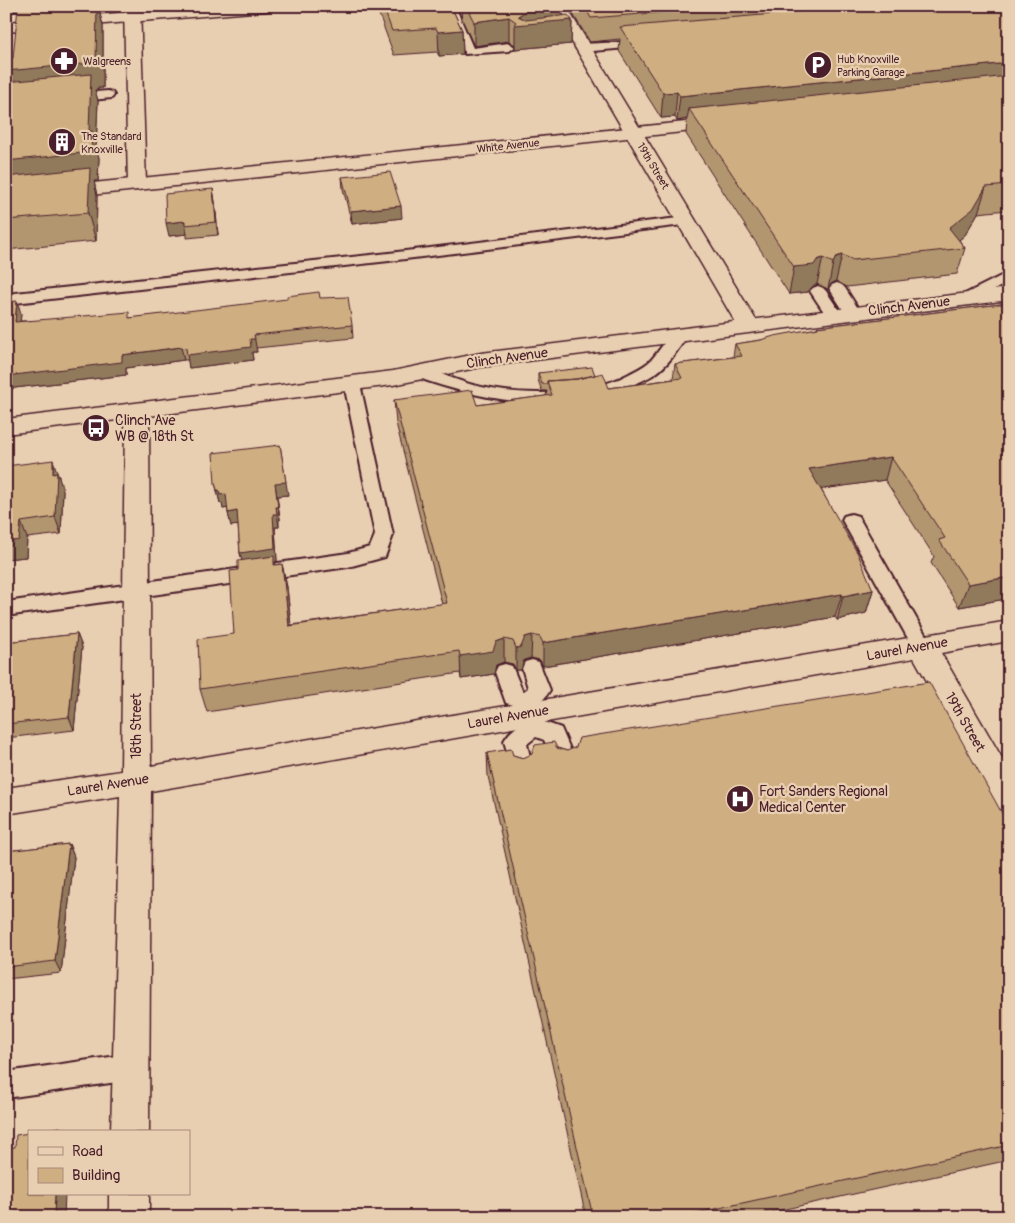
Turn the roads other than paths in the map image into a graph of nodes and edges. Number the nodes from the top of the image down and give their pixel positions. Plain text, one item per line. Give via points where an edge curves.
1 (24, 6) edge
2 (163, 6) edge
3 (266, 6) edge
4 (558, 6) edge
5 (6, 8) edge
6 (132, 11) edge
7 (454, 11) edge
8 (6, 20) edge
9 (6, 27) edge
10 (479, 38) edge
11 (571, 39) junction
12 (503, 40) edge
13 (465, 43) junction
14 (659, 43) edge
15 (108, 95) dead end
16 (62, 99) edge
17 (742, 121) edge
18 (633, 132) junction
19 (137, 184) junction
20 (6, 198) edge
21 (686, 221) junction
22 (1009, 276) edge
23 (837, 288) edge
24 (818, 291) edge
25 (1009, 294) edge
26 (6, 299) edge
27 (966, 299) junction
28 (844, 314) junction
29 (748, 326) junction
30 (680, 335) junction
31 (422, 373) junction
32 (352, 384) junction
33 (137, 410) junction
34 (6, 427) edge
35 (851, 520) dead end
36 (136, 590) junction
37 (6, 609) edge
38 (1009, 630) edge
39 (922, 646) junction
40 (532, 668) dead end
41 (505, 672) dead end
42 (530, 714) junction
43 (565, 763) edge
44 (522, 770) edge
45 (136, 781) junction
46 (1009, 799) edge
47 (6, 801) edge
48 (131, 1067) junction
49 (6, 1086) edge
50 (130, 1130) edge
51 (129, 1196) edge
52 (128, 1217) edge

1 - 5 lane
2 - 6 street
3 - 6 street
4 - 11 street, 19th Street
6 - 8 street via 59,12
6 - 9 street
6 - 19 street
7 - 13 lane
10 - 13 lane
11 - 14 lane
11 - 18 street, 19th Street
12 - 13 lane
15 - 16 lane
17 - 18 street, White Avenue
18 - 19 street, White Avenue
18 - 21 street, 19th Street
19 - 20 street, White Avenue
21 - 26 lane
21 - 29 street, 19th Street
22 - 27 lane
23 - 28 lane
24 - 28 lane
25 - 27 street, Clinch Avenue
27 - 28 street, Clinch Avenue
28 - 29 street, Clinch Avenue
29 - 30 street, Clinch Avenue
30 - 31 street, Clinch Avenue via 481,360
30 - 31 lane via 650,369 599,391 544,398 495,395
31 - 32 street, Clinch Avenue
32 - 33 street, Clinch Avenue
32 - 36 lane via 384,535 378,552 348,560
33 - 34 street, Clinch Avenue
33 - 36 street, 18th Street
35 - 39 lane
36 - 37 lane
36 - 45 street, 18th Street
38 - 39 street, Laurel Avenue
39 - 42 street, Laurel Avenue
39 - 46 street, 19th Street
40 - 42 lane via 539,690
41 - 42 lane via 514,697
42 - 43 lane via 553,734
42 - 44 lane via 516,741
42 - 45 street, Laurel Avenue
45 - 47 street, Laurel Avenue
45 - 48 street, 18th Street
48 - 49 lane
48 - 50 street, 18th Street
51 - 52 street

